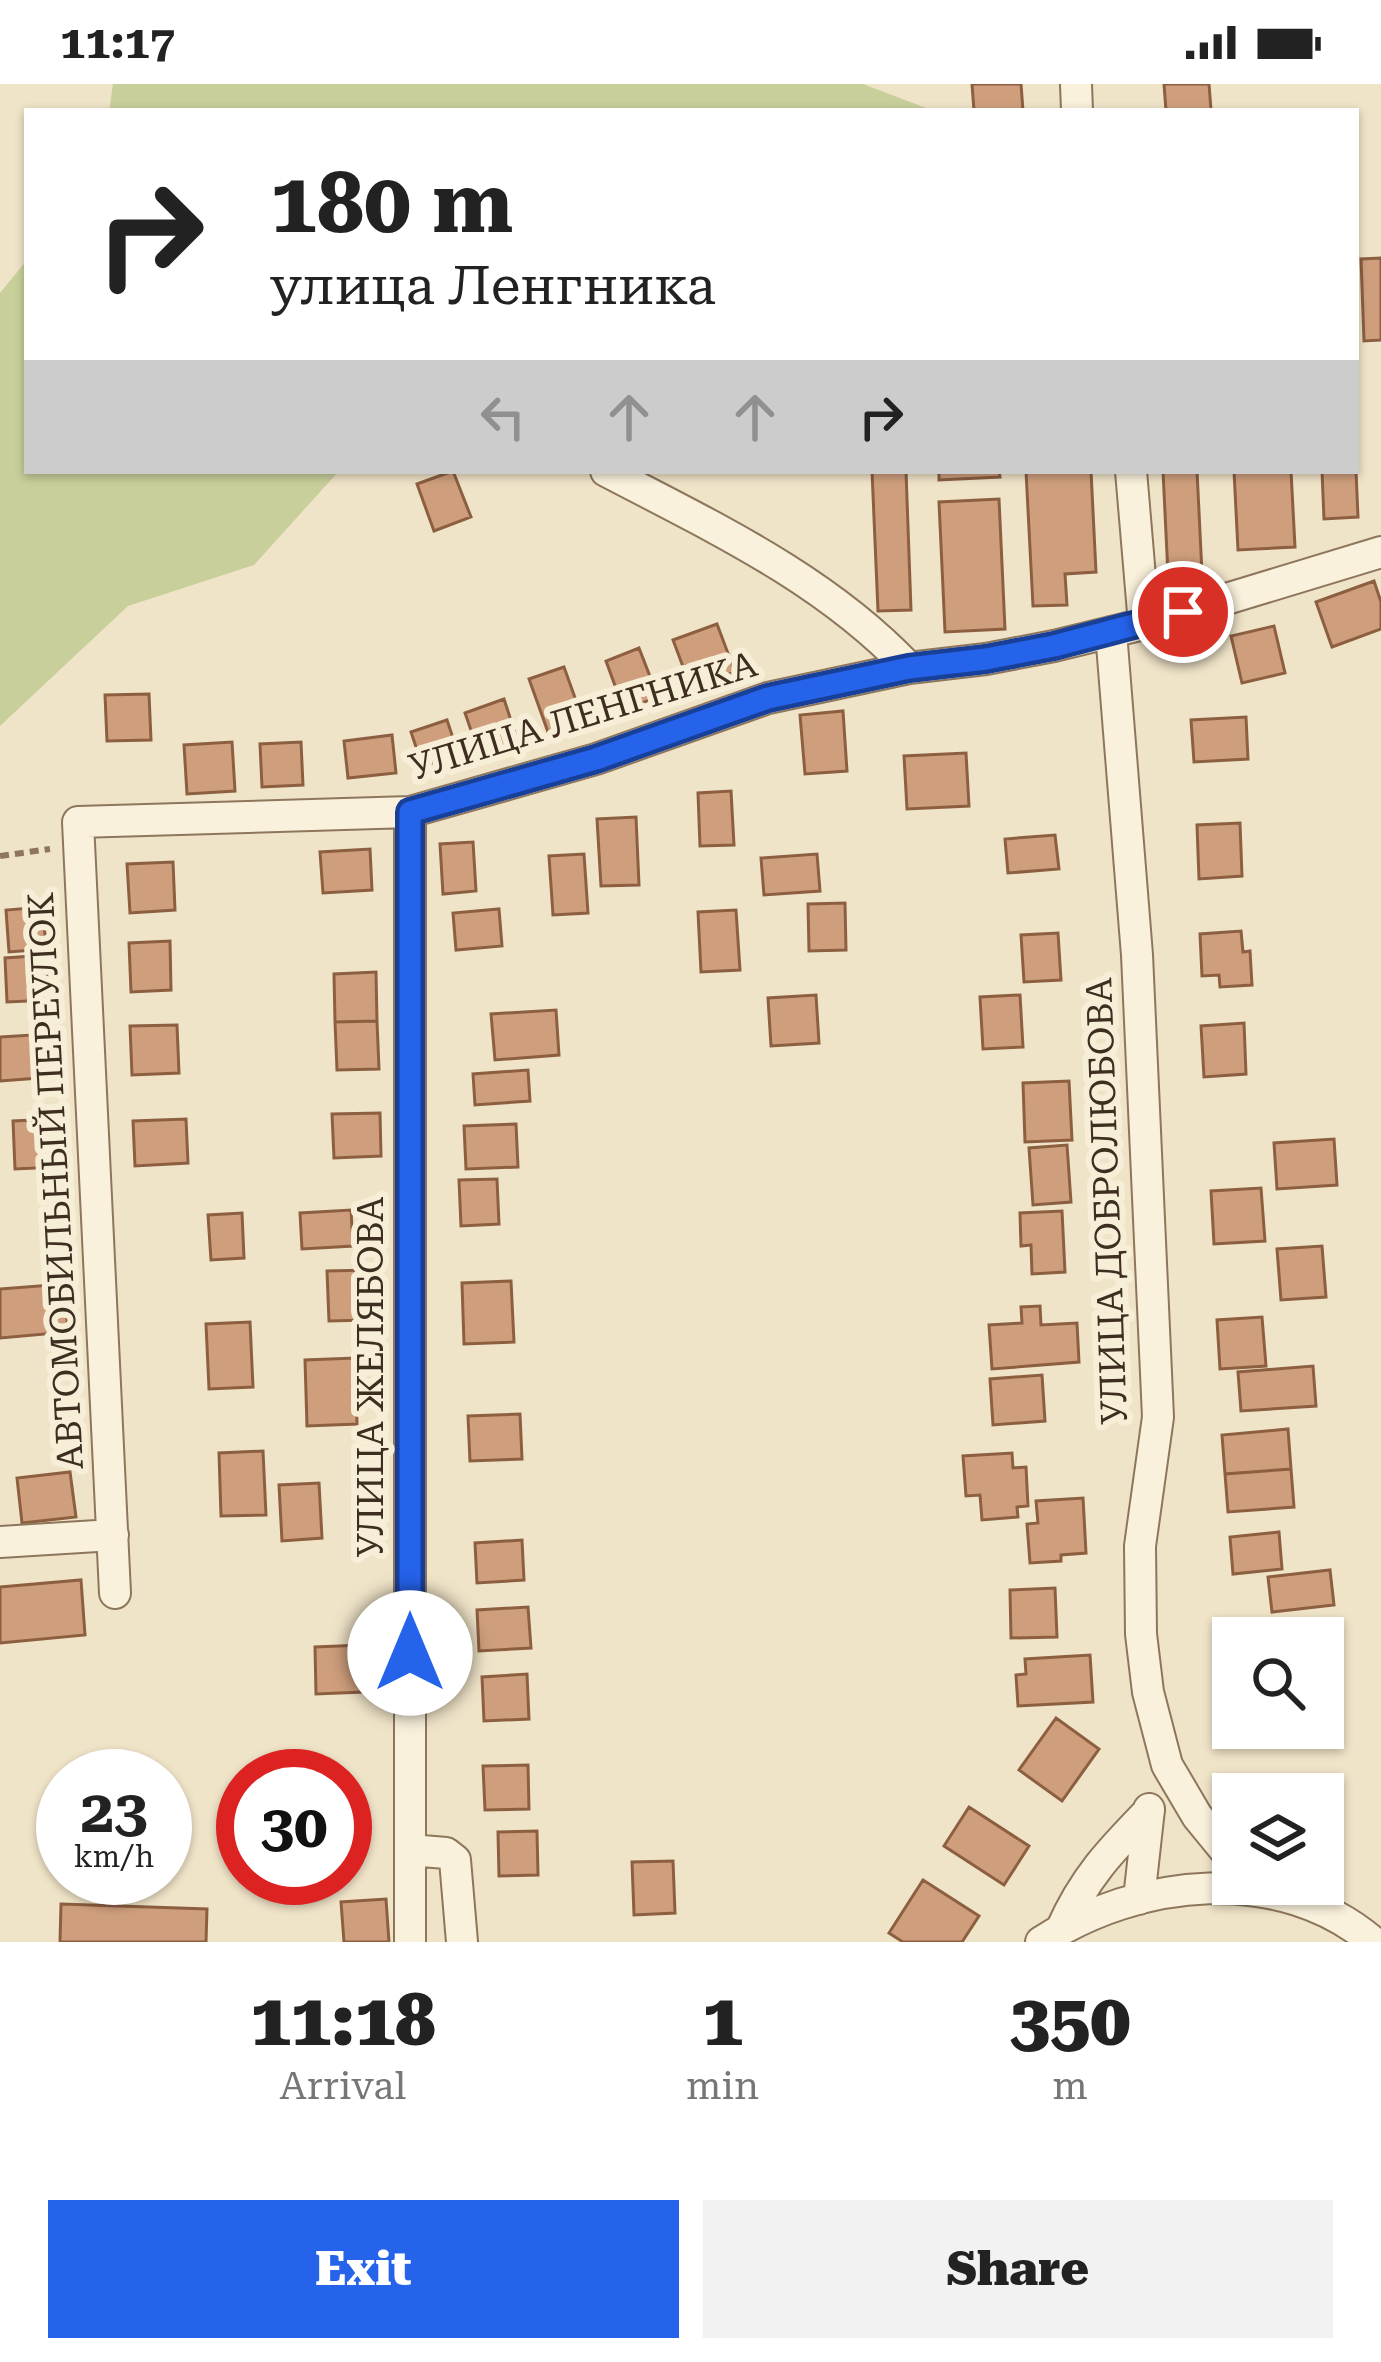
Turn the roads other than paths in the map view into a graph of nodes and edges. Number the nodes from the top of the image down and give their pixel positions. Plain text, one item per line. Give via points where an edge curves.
1 (612, 474) edge
2 (1131, 474) edge
3 (1381, 552) edge
4 (1144, 624) junction
5 (1111, 632) junction
6 (909, 668) junction
7 (410, 812) junction
8 (79, 834) joint
9 (113, 1535) junction
10 (0, 1542) edge
11 (115, 1593) dead end
12 (1166, 1765) junction
13 (1149, 1810) junction
14 (1212, 1834) edge
15 (410, 1850) junction
16 (1212, 1889) edge
17 (1139, 1899) junction
18 (1314, 1905) edge
19 (1051, 1936) edge
20 (410, 1942) edge
21 (462, 1942) edge
22 (1373, 1942) edge

1 - 6 street via 776,561 878,635
2 - 4 street
3 - 4 street, УЛИЦА ЛЕНГНИКА
4 - 5 street, УЛИЦА ЛЕНГНИКА
5 - 6 street, УЛИЦА ЛЕНГНИКА
5 - 12 street, УЛИЦА ДОБРОЛЮБОВА via 1137,955 1157,1417 1140,1546 1141,1634
6 - 7 street, УЛИЦА ЛЕНГНИКА via 768,698
7 - 8 street, УЛИЦА ЛЕНГНИКА
7 - 15 street, УЛИЦА ЖЕЛЯБОВА
8 - 9 street, АВТОМОБИЛЬНЫЙ ПЕРЕУЛОК
9 - 10 street
9 - 11 street, АВТОМОБИЛЬНЫЙ ПЕРЕУЛОК
12 - 13 street
12 - 14 street, УЛИЦА ДОБРОЛЮБОВА
13 - 17 street
13 - 19 street via 1097,1864
15 - 20 street, УЛИЦА ЖЕЛЯБОВА
15 - 21 street via 455,1860
16 - 17 street
17 - 19 street
18 - 22 street

